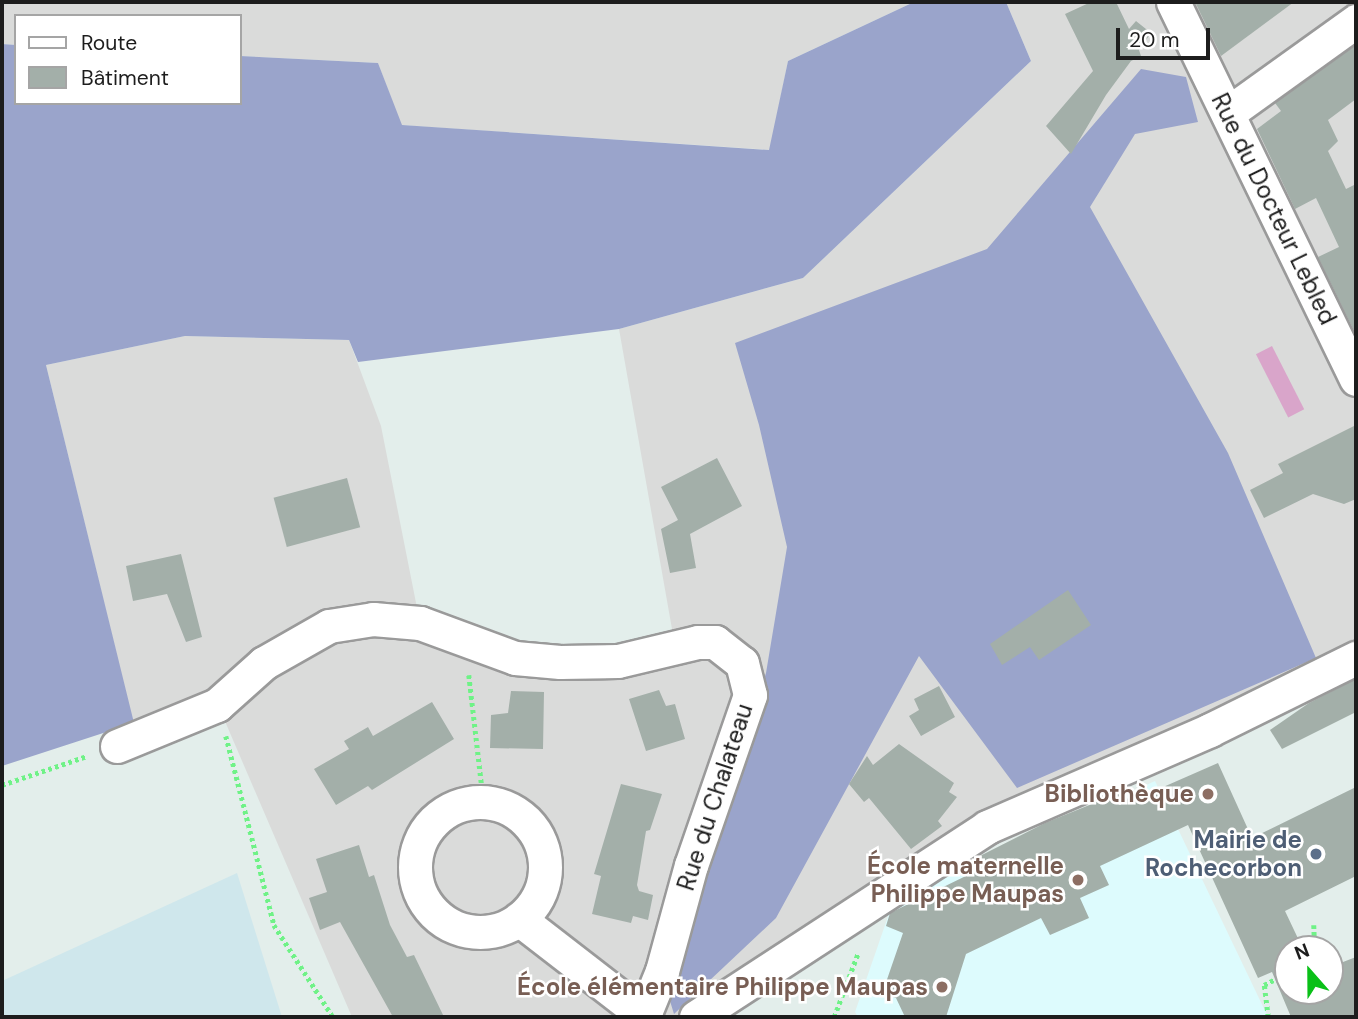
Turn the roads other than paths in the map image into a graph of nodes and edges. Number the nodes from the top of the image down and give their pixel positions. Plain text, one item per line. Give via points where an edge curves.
1 (1173, 2) edge
2 (1356, 21) edge
3 (1228, 113) junction
4 (1356, 379) edge
5 (1356, 658) edge
6 (117, 746) road end
7 (519, 919) junction
8 (645, 1016) edge
9 (696, 1017) edge

1 - 3 street, Rue du Docteur Lebled
2 - 3 street
3 - 4 street, Rue du Docteur Lebled
5 - 9 street via 1210,730 987,827
6 - 8 street, Rue du Chalateau via 217,705 264,663 329,626 373,619 420,623 515,658 560,662 618,661 715,642 730,650 748,673 750,695
7 - 7 street via 543,885 541,844 530,825 514,812 484,804 453,808 436,820 415,858 416,880 438,917 478,933
7 - 8 street

